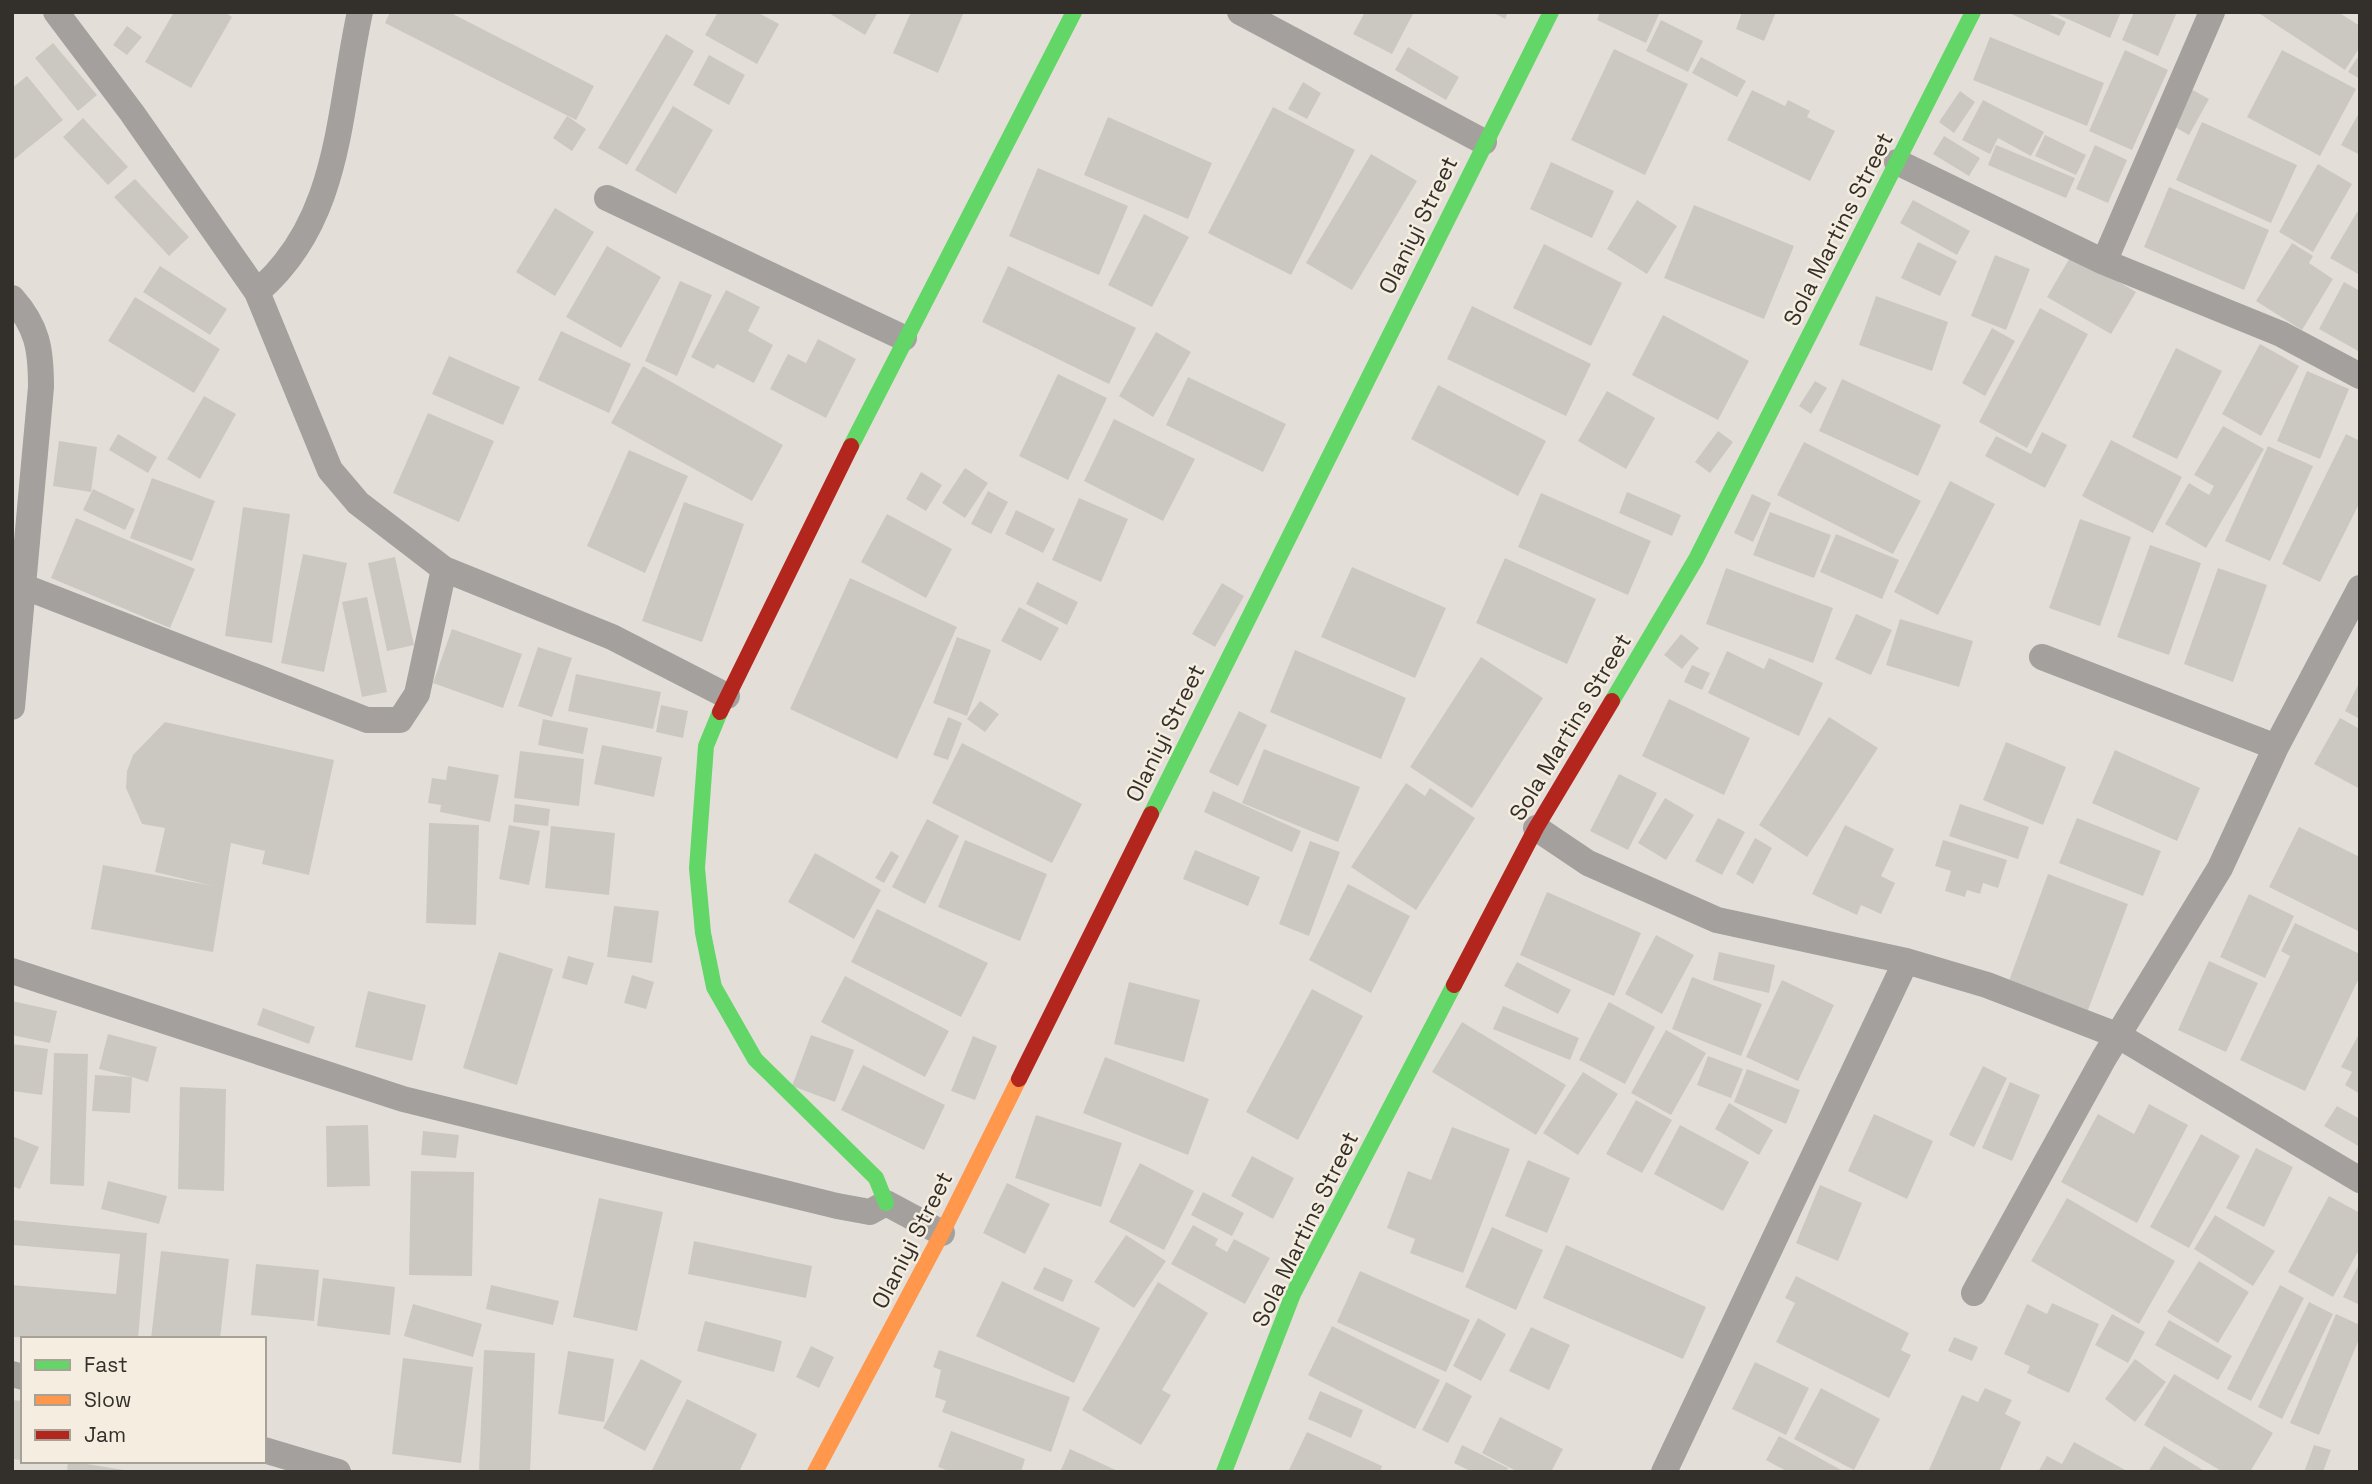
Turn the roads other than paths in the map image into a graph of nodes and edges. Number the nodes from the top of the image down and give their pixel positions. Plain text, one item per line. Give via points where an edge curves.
1 (56, 12) edge
2 (360, 12) edge
3 (1074, 12) edge
4 (1240, 12) edge
5 (1551, 12) edge
6 (1973, 12) edge
7 (2212, 12) edge
8 (1485, 142) junction
9 (1897, 162) junction
10 (607, 198) dead end
11 (2104, 261) junction
12 (257, 292) junction
13 (12, 298) edge
14 (904, 338) junction
15 (2360, 376) edge
16 (444, 569) junction
17 (25, 587) junction
18 (2360, 588) edge
19 (2042, 657) dead end
20 (727, 696) junction
21 (12, 707) edge
22 (2276, 747) junction
23 (1536, 828) junction
24 (1906, 961) junction
25 (12, 971) edge
26 (2119, 1036) junction
27 (2360, 1180) edge
28 (886, 1203) junction
29 (942, 1233) junction
30 (1974, 1293) dead end
31 (266, 1451) edge
32 (338, 1472) edge
33 (815, 1472) edge
34 (1224, 1472) edge
35 (1664, 1472) edge

1 - 12 street
2 - 12 street via 338,144 311,228 277,275
3 - 14 street
4 - 8 street
5 - 8 street, Olaniyi Street
6 - 9 street, Sola Martins Street
7 - 11 street
8 - 29 street, Olaniyi Street
9 - 11 street
9 - 23 street, Sola Martins Street via 1696,559
10 - 14 street
11 - 15 street via 2281,334
12 - 16 street via 330,470 358,503
13 - 17 street via 25,313 41,349
14 - 20 street
16 - 17 street via 417,694 400,720 367,720
16 - 20 street via 612,637
17 - 21 street
18 - 22 street
19 - 22 street
20 - 28 street via 705,746 697,868 714,987 755,1059 876,1178
22 - 26 street via 2220,868
23 - 24 street via 1588,863 1717,920
23 - 34 street, Sola Martins Street via 1293,1294
24 - 26 street via 1987,985
24 - 35 street
25 - 28 street via 404,1099 837,1206 870,1212
26 - 27 street
26 - 30 street
28 - 29 street
29 - 33 street, Olaniyi Street
31 - 32 street

